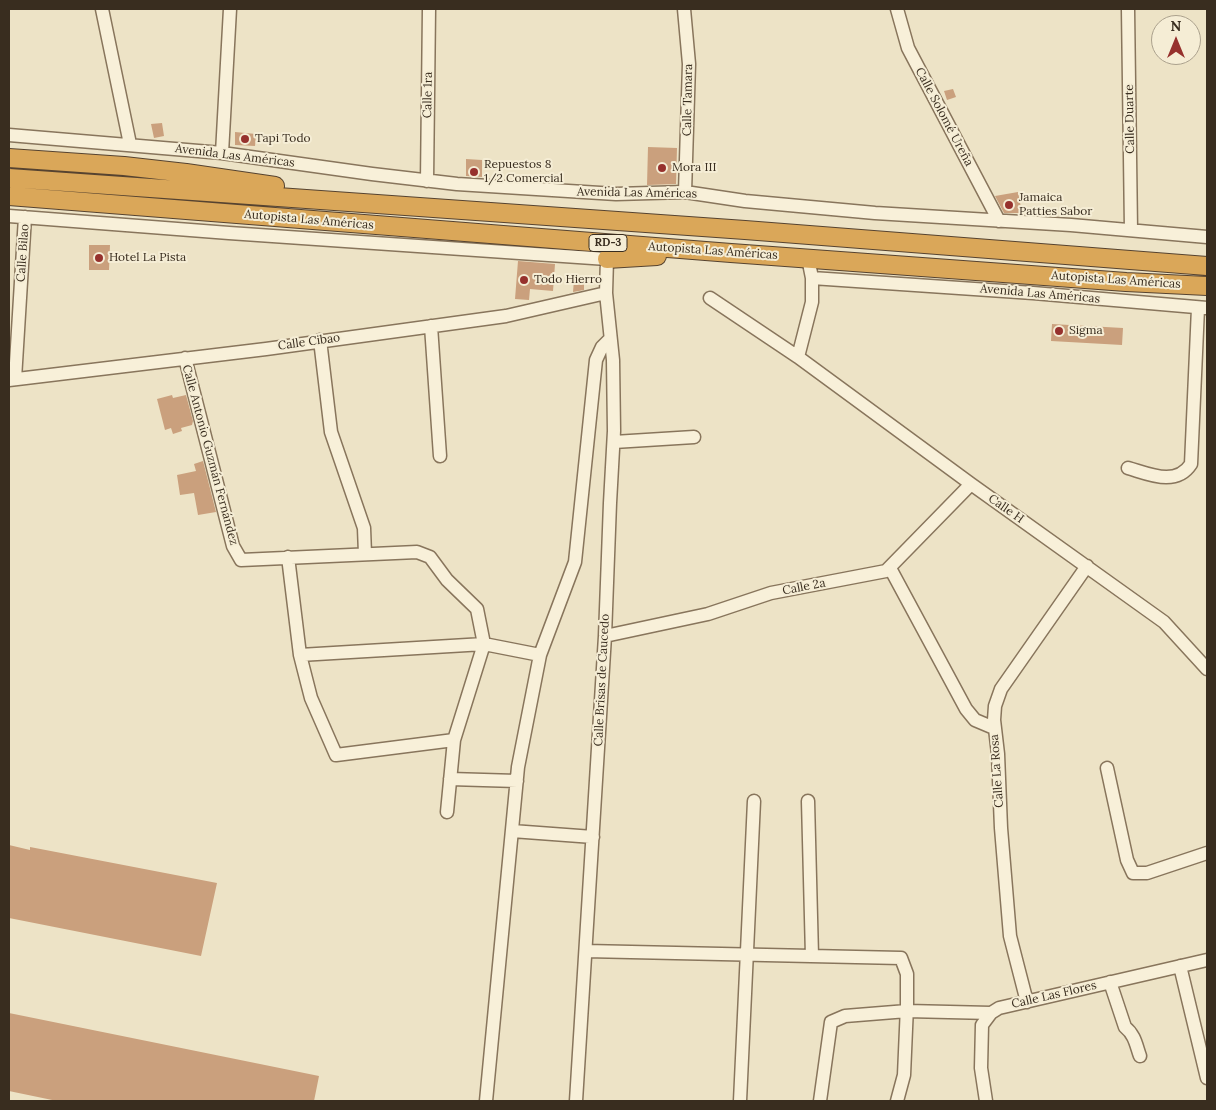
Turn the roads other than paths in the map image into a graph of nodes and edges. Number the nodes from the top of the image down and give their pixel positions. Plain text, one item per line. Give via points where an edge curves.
1 (102, 9) edge
2 (230, 9) edge
3 (429, 9) edge
4 (684, 9) edge
5 (900, 9) edge
6 (1128, 9) edge
7 (9, 135) edge
8 (130, 144) junction
9 (222, 153) junction
10 (9, 158) edge
11 (9, 178) edge
12 (427, 181) junction
13 (685, 192) junction
14 (9, 196) edge
15 (407, 206) junction
16 (9, 216) edge
17 (26, 217) junction
18 (999, 222) junction
19 (1130, 230) junction
20 (1207, 237) edge
21 (731, 253) junction
22 (808, 258) junction
23 (607, 259) junction
24 (1207, 266) edge
25 (812, 278) junction
26 (1207, 286) edge
27 (606, 293) junction
28 (710, 298) dead end
29 (1203, 308) edge
30 (431, 326) junction
31 (320, 340) junction
32 (610, 340) junction
33 (798, 357) junction
34 (185, 358) junction
35 (12, 380) edge
36 (694, 437) dead end
37 (614, 442) junction
38 (440, 456) dead end
39 (1128, 468) dead end
40 (971, 484) junction
41 (365, 554) junction
42 (288, 557) junction
43 (1088, 566) junction
44 (890, 568) junction
45 (605, 636) junction
46 (484, 644) junction
47 (300, 655) junction
48 (540, 655) junction
49 (1207, 669) edge
50 (994, 728) junction
51 (454, 740) junction
52 (1107, 768) dead end
53 (450, 779) junction
54 (516, 781) junction
55 (754, 801) dead end
56 (808, 801) dead end
57 (447, 812) dead end
58 (512, 832) junction
59 (593, 837) junction
60 (1207, 853) edge
61 (586, 951) junction
62 (746, 954) junction
63 (812, 956) junction
64 (1207, 960) edge
65 (1180, 966) junction
66 (1110, 982) junction
67 (1026, 1002) junction
68 (907, 1011) junction
69 (991, 1012) junction
70 (1140, 1056) dead end
71 (1207, 1078) edge
72 (486, 1101) edge
73 (576, 1101) edge
74 (740, 1101) edge
75 (820, 1101) edge
76 (897, 1101) edge
77 (986, 1101) edge

1 - 8 street
2 - 9 street
3 - 12 street, Calle 1ra
4 - 13 street, Calle Tamara via 689,64
5 - 18 street, Calle Solomé Ureña via 908,48
6 - 19 street, Calle Duarte
7 - 8 street, Avenida Las Américas
8 - 9 street, Avenida Las Américas
9 - 12 street, Avenida Las Américas
10 - 15 highway via 186,173
11 - 15 highway, Autopista Las Américas / RD-3
12 - 13 street, Avenida Las Américas via 568,192
13 - 18 street, Avenida Las Américas via 787,205
14 - 21 highway, Autopista Las Américas / RD-3
15 - 24 highway, Autopista Las Américas / RD-3
16 - 17 street
17 - 23 street
17 - 35 street, Calle Bilao
18 - 19 street, Avenida Las Américas
19 - 20 street, Avenida Las Américas
21 - 22 highway, Autopista Las Américas / RD-3
21 - 23 highway
22 - 25 street
22 - 26 highway, Autopista Las Américas / RD-3
23 - 27 street, Calle Brisas de Caucedo
25 - 29 street, Avenida Las Américas
25 - 33 street via 812,302
27 - 30 street, Calle Cibao via 506,316
27 - 32 street, Calle Brisas de Caucedo
28 - 33 street, Calle H
29 - 39 street via 1191,464 1186,472 1166,478
30 - 31 street, Calle Cibao
30 - 38 street
31 - 34 street, Calle Cibao
31 - 41 street via 331,432 364,528
32 - 37 street, Calle Brisas de Caucedo
32 - 48 street via 602,347 596,360 574,562
33 - 40 street, Calle H
34 - 35 street, Calle Cibao
34 - 42 street, Calle Antonio Guzmán Fernández via 232,546 241,560
36 - 37 street
37 - 45 street, Calle Brisas de Caucedo
40 - 43 street, Calle H
40 - 44 street, Calle 2a
41 - 42 street, Calle Antonio Guzmán Fernández
41 - 46 street, Calle Antonio Guzmán Fernández via 417,552 430,557 447,580 477,609
42 - 47 street
43 - 49 street, Calle H via 1164,622
43 - 50 street, Calle La Rosa via 1001,689 995,706
44 - 45 street, Calle 2a via 870,575 771,594 708,614
44 - 50 street via 966,709 975,720
45 - 59 street, Calle Brisas de Caucedo
46 - 47 street
46 - 48 street
46 - 51 street, Calle Antonio Guzmán Fernández
47 - 51 street via 311,698 336,756
48 - 54 street
50 - 67 street, Calle La Rosa via 1010,936
51 - 53 street, Calle Antonio Guzmán Fernández
52 - 60 street via 1127,860 1133,873 1147,873
53 - 54 street
53 - 57 street, Calle Antonio Guzmán Fernández
54 - 58 street
55 - 62 street
56 - 63 street
58 - 59 street
58 - 72 street
59 - 61 street, Calle Brisas de Caucedo
61 - 62 street
61 - 73 street, Calle Brisas de Caucedo
62 - 63 street
62 - 74 street
63 - 68 street via 901,958 907,974
64 - 65 street, Calle Las Flores
65 - 66 street, Calle Las Flores
65 - 71 street
66 - 67 street, Calle Las Flores
66 - 70 street via 1125,1027 1135,1039
67 - 69 street, Calle Las Flores
68 - 69 street, Calle Las Flores
68 - 75 street, Calle Las Flores via 844,1016 831,1022
68 - 76 street via 904,1075
69 - 77 street via 982,1025 980,1068

